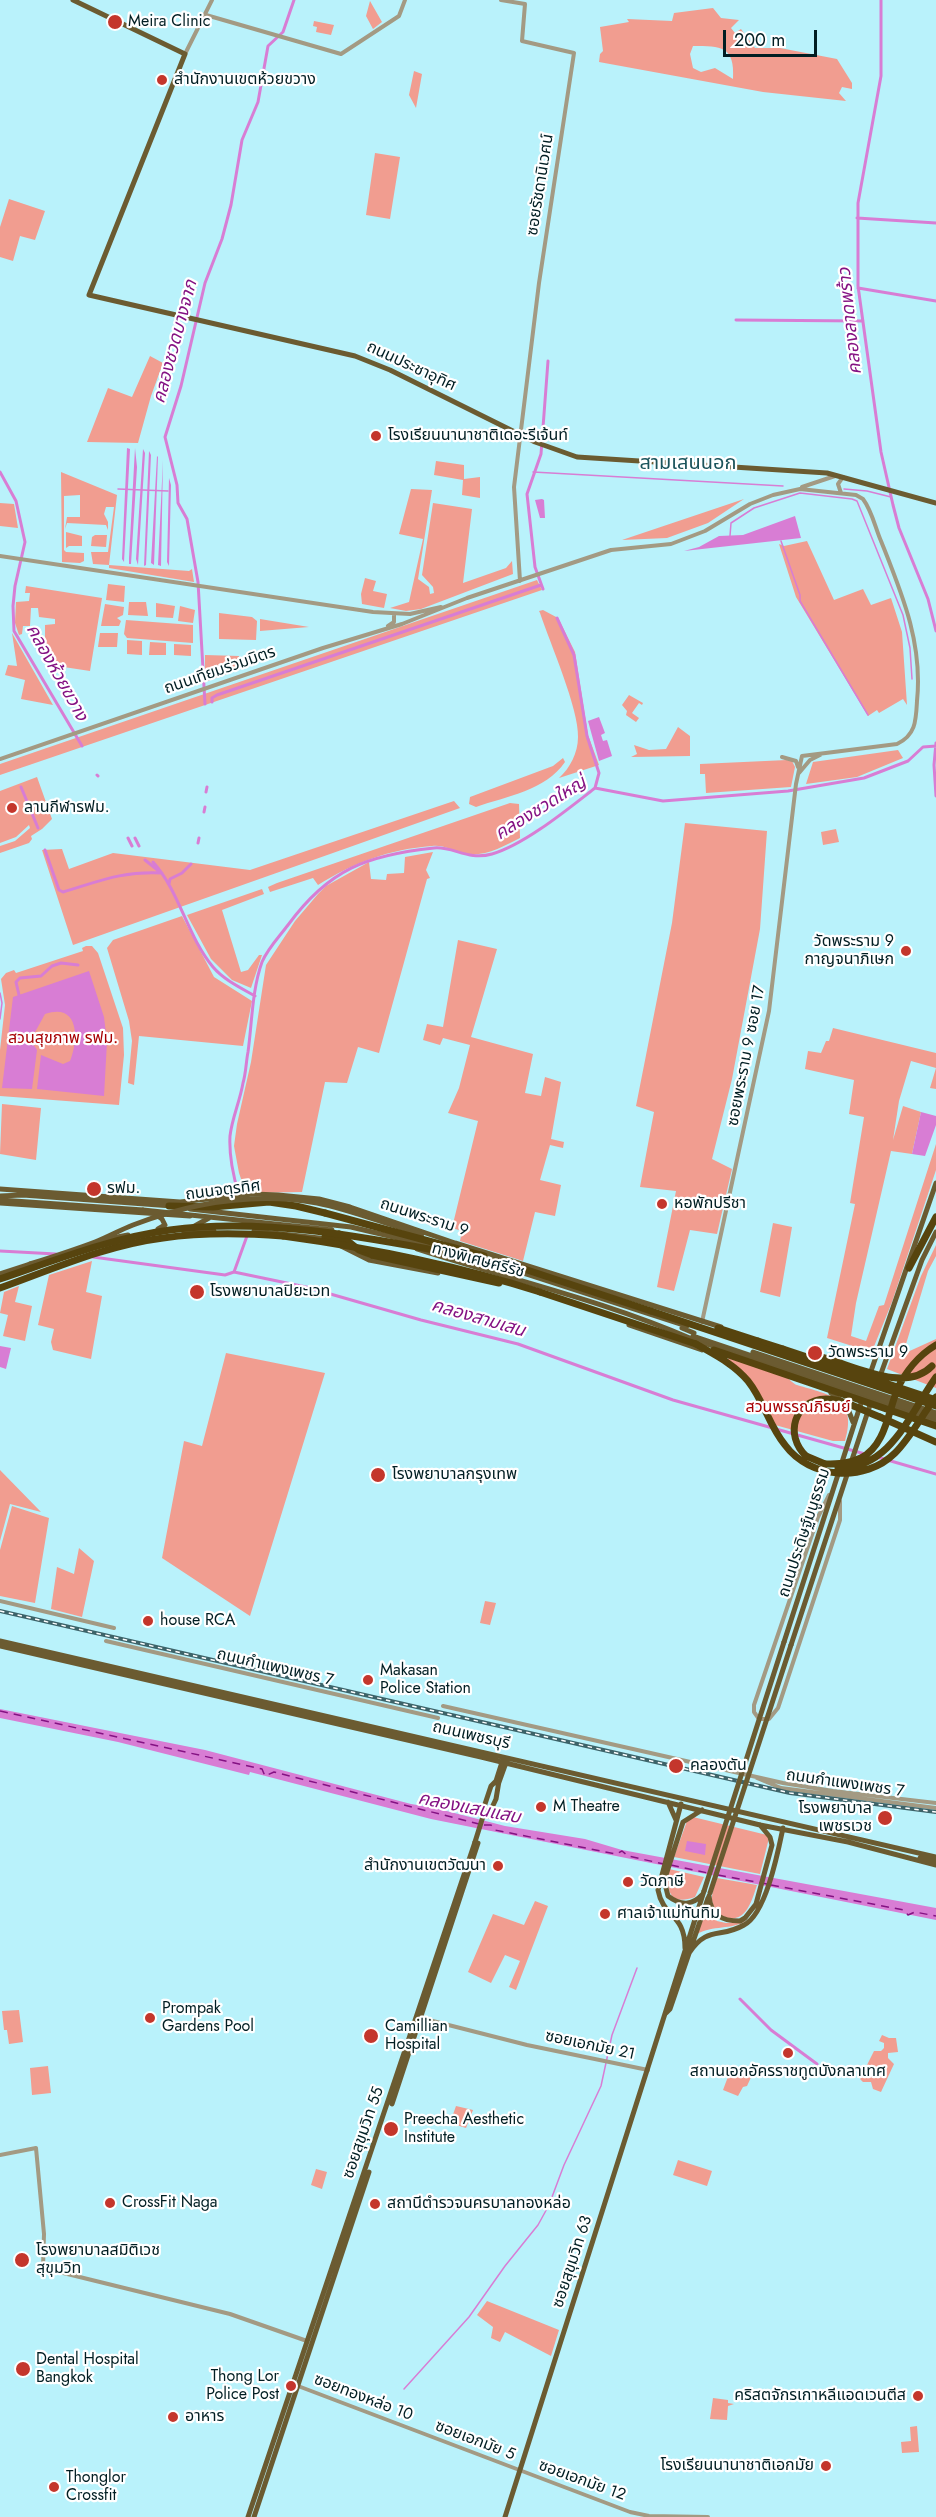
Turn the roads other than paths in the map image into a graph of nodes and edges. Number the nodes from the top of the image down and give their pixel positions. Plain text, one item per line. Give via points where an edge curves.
1 (74, 0) edge
2 (212, 0) edge
3 (405, 0) edge
4 (501, 0) edge
5 (206, 15) junction
6 (185, 54) junction
7 (520, 435) junction
8 (841, 476) junction
9 (800, 489) junction
10 (841, 493) junction
11 (936, 503) edge
12 (0, 556) edge
13 (520, 581) junction
14 (447, 606) junction
15 (394, 614) junction
16 (385, 628) junction
17 (824, 753) junction
18 (782, 757) dead end
19 (0, 759) edge
20 (798, 774) junction
21 (936, 1183) edge
22 (0, 1196) edge
23 (122, 1197) junction
24 (78, 1198) junction
25 (86, 1199) junction
26 (100, 1199) junction
27 (180, 1202) junction
28 (169, 1206) junction
29 (213, 1207) junction
30 (77, 1209) junction
31 (85, 1209) junction
32 (155, 1215) junction
33 (197, 1216) junction
34 (221, 1216) junction
35 (936, 1217) edge
36 (209, 1218) junction
37 (273, 1221) junction
38 (393, 1222) junction
39 (162, 1228) junction
40 (335, 1231) junction
41 (184, 1232) junction
42 (936, 1232) edge
43 (170, 1234) junction
44 (386, 1236) junction
45 (325, 1237) junction
46 (97, 1241) junction
47 (349, 1242) junction
48 (455, 1243) junction
49 (412, 1245) junction
50 (470, 1247) junction
51 (497, 1264) junction
52 (509, 1264) junction
53 (909, 1268) junction
54 (0, 1274) edge
55 (0, 1279) edge
56 (0, 1286) edge
57 (901, 1288) junction
58 (910, 1290) junction
59 (540, 1292) junction
60 (651, 1311) junction
61 (702, 1322) junction
62 (667, 1328) junction
63 (696, 1333) junction
64 (696, 1344) junction
65 (936, 1345) edge
66 (783, 1349) junction
67 (734, 1353) junction
68 (936, 1363) edge
69 (822, 1368) junction
70 (882, 1369) junction
71 (872, 1370) junction
72 (792, 1373) junction
73 (936, 1377) edge
74 (817, 1382) junction
75 (867, 1385) junction
76 (876, 1389) junction
77 (897, 1396) junction
78 (863, 1397) junction
79 (936, 1398) edge
80 (872, 1400) junction
81 (869, 1409) junction
82 (936, 1413) edge
83 (918, 1415) junction
84 (853, 1427) junction
85 (936, 1428) edge
86 (936, 1442) edge
87 (825, 1464) junction
88 (840, 1500) junction
89 (802, 1574) junction
90 (817, 1578) junction
91 (0, 1601) edge
92 (114, 1628) dead end
93 (0, 1641) edge
94 (106, 1641) dead end
95 (0, 1647) edge
96 (251, 1702) junction
97 (443, 1706) dead end
98 (438, 1718) dead end
99 (505, 1760) junction
100 (754, 1776) junction
101 (498, 1781) junction
102 (668, 1802) junction
103 (683, 1803) junction
104 (936, 1803) edge
105 (936, 1808) edge
106 (702, 1810) junction
107 (679, 1822) junction
108 (760, 1825) junction
109 (780, 1825) junction
110 (793, 1831) junction
111 (779, 1844) junction
112 (772, 1845) junction
113 (936, 1861) edge
114 (770, 1866) junction
115 (664, 1874) junction
116 (464, 1883) junction
117 (707, 1893) junction
118 (761, 1896) junction
119 (687, 1953) junction
120 (421, 2018) junction
121 (411, 2040) junction
122 (648, 2070) junction
123 (0, 2155) edge
124 (310, 2341) junction
125 (295, 2384) junction
126 (422, 2433) joint
127 (520, 2471) junction
128 (256, 2503) junction
129 (248, 2517) edge
130 (254, 2517) edge
131 (505, 2517) edge
132 (708, 2517) edge

1 - 6 main road
2 - 5 street
3 - 5 street via 399,16 341,54
4 - 7 street, ซอยรัชดานิเวศน์ via 525,4 522,41 574,53
5 - 6 street
6 - 7 main road, ถนนประชาอุทิศ via 89,295 355,356
7 - 8 main road, ถนนประชาอุทิศ via 552,450 587,458
7 - 13 street via 514,495
8 - 9 street
8 - 10 street
8 - 11 main road, ถนนประชาอุทิศ
9 - 10 street
9 - 13 street, ถนนเทียมร่วมมิตร via 750,504 713,528 671,544 611,550
10 - 17 street via 865,501 895,575 913,629 918,688 915,726 901,742
12 - 15 street, ถนนเทียมร่วมมิตร
13 - 14 street, ถนนเทียมร่วมมิตร
14 - 15 street, ถนนเทียมร่วมมิตร
14 - 16 street, ถนนเทียมร่วมมิตร
15 - 16 street via 394,622
16 - 19 street, ถนนเทียมร่วมมิตร
17 - 20 street via 810,760
17 - 20 street, ซอยพระราม 9 ซอย 17 via 802,756
18 - 20 street via 798,762
20 - 61 street, ซอยพระราม 9 ซอย 17 via 769,1011
21 - 53 main road, ถนนประดิษฐ์มนูธรรม
22 - 23 main road, ถนนพระราม 9
22 - 24 main road, ถนนพระราม 9
22 - 30 main road, ถนนพระราม 9
22 - 33 main road, ถนนพระราม 9, bridge
23 - 26 main road
23 - 27 main road, ถนนพระราม 9
24 - 25 main road, ถนนพระราม 9
24 - 30 main road via 81,1204
25 - 26 main road, ถนนพระราม 9
25 - 31 main road
26 - 28 main road, ถนนพระราม 9
27 - 29 main road
27 - 38 main road, ถนนพระราม 9 via 253,1194 319,1199
28 - 29 highway
28 - 34 main road, ถนนพระราม 9
29 - 52 highway, bridge via 281,1203
30 - 31 main road, ถนนพระราม 9
31 - 32 main road, ถนนพระราม 9
32 - 33 main road, ถนนพระราม 9
32 - 39 main road via 165,1222
33 - 36 main road, ถนนพระราม 9
34 - 36 main road, ถนนพระราม 9
34 - 37 main road, ถนนพระราม 9
35 - 53 highway
36 - 41 main road
37 - 40 main road, ถนนพระราม 9
37 - 44 main road, ถนนพระราม 9 via 351,1227
38 - 44 main road
38 - 48 main road, ถนนพระราม 9
39 - 43 main road
39 - 46 main road, bridge
40 - 47 highway
40 - 49 main road, ถนนพระราม 9
41 - 43 main road
41 - 45 main road via 253,1231
42 - 58 main road, ถนนประดิษฐ์มนูธรรม
43 - 56 main road via 115,1246
44 - 49 main road, ถนนพระราม 9
45 - 47 highway
45 - 67 main road, ถนนพระราม 9 via 369,1260 489,1281 561,1301 703,1350
46 - 48 main road, ถนนจตุรทิศ, bridge via 196,1205 258,1199 317,1203
46 - 54 main road, ถนนจตุรทิศ, bridge
47 - 59 highway, bridge via 372,1255
48 - 50 main road, ถนนพระราม 9
49 - 51 main road, ถนนพระราม 9
49 - 62 main road, ถนนพระราม 9
50 - 51 main road
50 - 61 main road, ถนนพระราม 9
51 - 63 main road, ถนนพระราม 9
52 - 55 highway, ทางพิเศษศรีรัช, bridge via 289,1228 210,1226 120,1239
52 - 60 highway, ทางพิเศษศรีรัช
53 - 57 main road, ถนนประดิษฐ์มนูธรรม
56 - 59 highway, ทางพิเศษศรีรัช, bridge via 137,1243 219,1233 283,1236 352,1246 451,1266
57 - 58 main road
57 - 71 main road, ถนนประดิษฐ์มนูธรรม
58 - 70 main road, ถนนประดิษฐ์มนูธรรม
59 - 64 highway, ทางพิเศษศรีรัช
60 - 66 highway, bridge
60 - 82 highway, ทางพิเศษศรีรัช, bridge
61 - 63 street, ซอยพระราม 9 ซอย 17
61 - 69 main road, ถนนพระราม 9 via 774,1345
62 - 63 main road, ถนนพระราม 9
62 - 67 main road, ถนนพระราม 9
63 - 69 main road, ถนนพระราม 9
63 - 82 main road, ถนนพระราม 9, bridge
64 - 79 highway, bridge via 741,1372 760,1398 783,1444 798,1458 821,1470 856,1472 883,1462 896,1453
64 - 85 highway, ทางพิเศษศรีรัช, bridge
65 - 87 highway, bridge via 908,1372 876,1446 862,1458
66 - 68 highway, bridge via 903,1380 921,1376
66 - 79 highway, bridge
67 - 72 main road, ถนนพระราม 9
69 - 71 main road via 856,1377
69 - 74 main road via 822,1377
69 - 75 main road, ถนนพระราม 9
70 - 76 main road, ถนนประดิษฐ์มนูธรรม
70 - 77 main road
71 - 75 main road, ถนนประดิษฐ์มนูธรรม
72 - 74 main road, ถนนพระราม 9
72 - 84 main road via 796,1379 841,1399 850,1410
73 - 87 highway, bridge via 882,1453 846,1468
74 - 78 main road, ถนนพระราม 9
75 - 76 main road, ถนนพระราม 9
75 - 78 main road, ถนนประดิษฐ์มนูธรรม
76 - 77 main road, ถนนพระราม 9
76 - 80 main road, ถนนประดิษฐ์มนูธรรม
77 - 82 main road, ถนนพระราม 9
78 - 80 main road, ถนนพระราม 9
78 - 84 main road, ถนนประดิษฐ์มนูธรรม
80 - 81 main road, ถนนประดิษฐ์มนูธรรม
80 - 83 main road, ถนนพระราม 9
81 - 83 main road
81 - 88 main road, ถนนประดิษฐ์มนูธรรม
82 - 83 main road, ถนนพระราม 9
84 - 89 main road, ถนนประดิษฐ์มนูธรรม
86 - 87 highway, bridge via 840,1401 816,1400 798,1413 794,1434 801,1450
88 - 90 main road, ถนนประดิษฐ์มนูธรรม
88 - 90 street via 840,1521
89 - 90 street via 754,1705 759,1719 769,1719 777,1712
89 - 117 main road, ถนนประดิษฐ์มนูธรรม, bridge
90 - 117 main road, ถนนประดิษฐ์มนูธรรม, bridge
91 - 92 street
93 - 96 main road, ถนนเพชรบุรี
94 - 98 street, ถนนกำแพงเพชร 7
95 - 96 main road, ถนนเพชรบุรี
96 - 99 main road, ถนนเพชรบุรี
97 - 100 street, ถนนกำแพงเพชร 7
99 - 101 main road, ซอยสุขุมวิท 55
99 - 102 main road, ถนนเพชรบุรี
99 - 103 main road, ถนนเพชรบุรี
100 - 104 street, ถนนกำแพงเพชร 7 via 833,1791
100 - 105 street, ถนนกำแพงเพชร 7 via 781,1788
101 - 101 main road via 493,1808 485,1816 482,1813 491,1786
101 - 116 main road, ซอยสุขุมวิท 55, bridge
102 - 103 main road, ถนนเพชรบุรี
102 - 107 main road
103 - 106 main road, ถนนเพชรบุรี
103 - 107 main road
103 - 109 main road, ถนนเพชรบุรี
106 - 107 main road
106 - 108 main road, ถนนเพชรบุรี
107 - 115 main road
108 - 109 main road, ถนนเพชรบุรี
108 - 112 main road
109 - 110 main road, ถนนเพชรบุรี
109 - 111 main road
109 - 112 main road
109 - 113 main road, ถนนเพชรบุรี
110 - 111 main road
110 - 113 main road, ถนนเพชรบุรี
111 - 114 main road
112 - 114 main road
114 - 118 main road
115 - 117 main road via 666,1893 677,1902 688,1904
115 - 119 main road via 658,1885 659,1897 684,1929
116 - 116 main road via 462,1875 474,1839 479,1837 479,1851
116 - 120 main road, ซอยสุขุมวิท 55
116 - 121 main road, ซอยสุขุมวิท 55
117 - 118 main road via 717,1917 740,1921
117 - 119 main road, ซอยสุขุมวิท 63
118 - 119 main road via 759,1910 746,1925 703,1936
119 - 122 main road, ซอยสุขุมวิท 63
120 - 121 main road, ซอยสุขุมวิท 55
120 - 122 street, ซอยเอกมัย 21
121 - 124 main road, ซอยสุขุมวิท 55
122 - 127 main road, ซอยสุขุมวิท 63
123 - 124 street via 36,2148 43,2268 232,2314
124 - 125 main road, ซอยสุขุมวิท 55
125 - 126 street, ซอยทองหล่อ 10
125 - 128 main road, ซอยสุขุมวิท 55
126 - 127 street, ซอยเอกมัย 5
127 - 131 main road, ซอยสุขุมวิท 63
127 - 132 street, ซอยเอกมัย 12 via 640,2515
128 - 129 main road, ซอยสุขุมวิท 55
128 - 130 main road, ซอยสุขุมวิท 55

